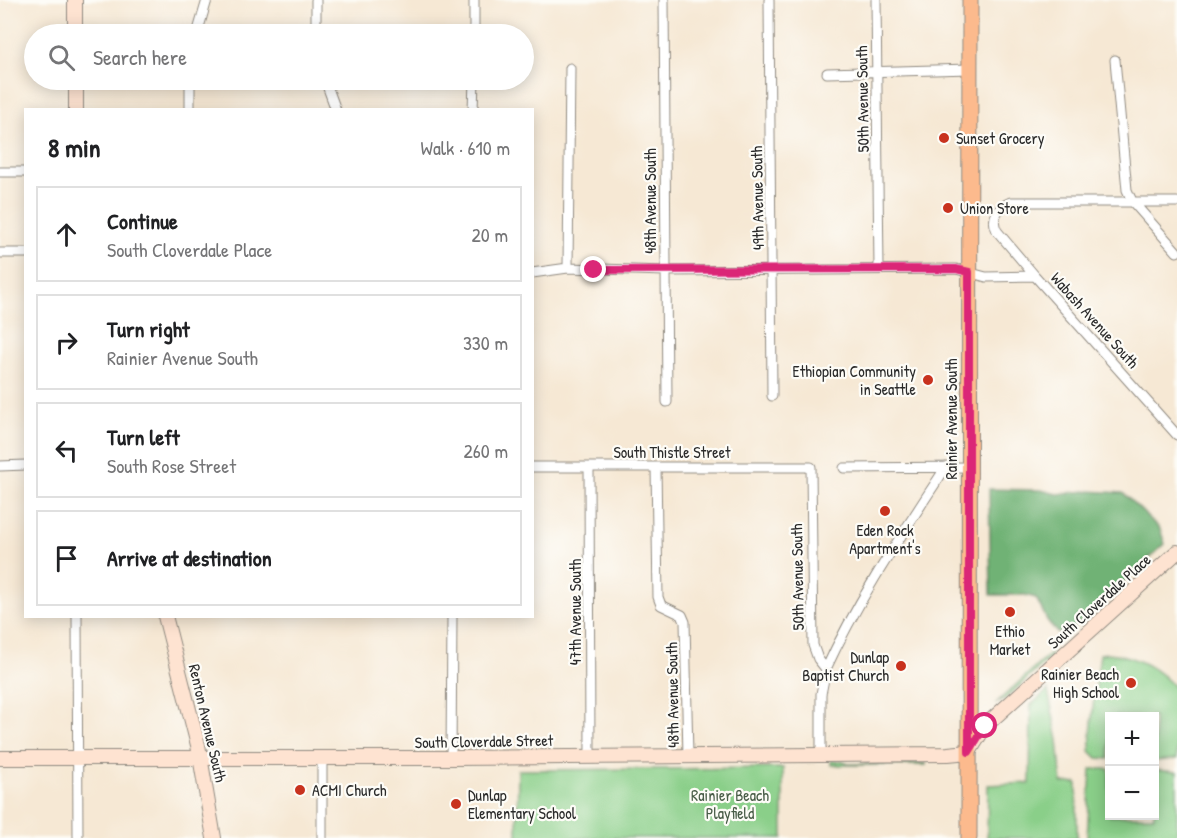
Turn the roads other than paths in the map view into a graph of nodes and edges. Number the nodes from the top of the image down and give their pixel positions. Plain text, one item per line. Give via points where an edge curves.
1 (75, 0) edge
2 (207, 0) edge
3 (316, 0) edge
4 (474, 0) edge
5 (664, 0) edge
6 (769, 0) edge
7 (876, 0) edge
8 (970, 0) edge
9 (75, 24) edge
10 (200, 24) edge
11 (316, 24) edge
12 (474, 24) edge
13 (1115, 60) dead end
14 (570, 68) dead end
15 (970, 69) junction
16 (877, 71) junction
17 (827, 73) dead end
18 (76, 90) edge
19 (190, 90) edge
20 (329, 90) edge
21 (474, 90) edge
22 (76, 108) edge
23 (190, 108) edge
24 (335, 108) edge
25 (473, 108) edge
26 (0, 172) edge
27 (24, 172) edge
28 (1132, 201) junction
29 (1177, 202) edge
30 (1177, 252) edge
31 (0, 253) edge
32 (24, 253) edge
33 (568, 268) junction
34 (879, 269) junction
35 (773, 270) junction
36 (665, 271) junction
37 (969, 272) junction
38 (534, 273) edge
39 (1035, 276) junction
40 (772, 396) dead end
41 (667, 402) dead end
42 (1177, 435) edge
43 (24, 465) edge
44 (0, 466) edge
45 (969, 466) junction
46 (534, 467) edge
47 (589, 467) junction
48 (656, 467) junction
49 (811, 467) joint
50 (946, 467) junction
51 (844, 468) dead end
52 (1177, 552) edge
53 (77, 618) edge
54 (166, 618) edge
55 (452, 618) edge
56 (826, 669) junction
57 (969, 752) junction
58 (821, 755) junction
59 (590, 756) junction
60 (688, 756) junction
61 (0, 758) edge
62 (77, 758) junction
63 (201, 758) junction
64 (322, 758) junction
65 (452, 758) junction
66 (78, 838) edge
67 (214, 838) edge
68 (322, 838) edge
69 (969, 838) edge

1 - 9 street
2 - 10 street
3 - 11 street
4 - 12 street
5 - 36 street, 48th Avenue South
6 - 35 street, 49th Avenue South
7 - 16 street, 50th Avenue South
8 - 15 main road, Rainier Avenue South
13 - 28 street via 1125,180
14 - 33 street
15 - 16 street
15 - 37 main road, Rainier Avenue South
16 - 17 street
16 - 34 street, 50th Avenue South
18 - 22 street
19 - 23 street
20 - 24 street
21 - 25 street
26 - 27 street
28 - 29 street
28 - 30 street
28 - 39 street, Wabash Avenue South via 1011,202 1000,208 993,223 997,231
31 - 32 street
33 - 36 street
33 - 38 street
34 - 35 street
34 - 37 street
35 - 36 street
35 - 40 street, 49th Avenue South
36 - 41 street, 48th Avenue South
37 - 39 street via 986,277
37 - 45 main road, Rainier Avenue South
39 - 42 street, Wabash Avenue South
43 - 44 street
45 - 50 street
45 - 57 main road, Rainier Avenue South
46 - 47 street, South Thistle Street
47 - 48 street, South Thistle Street
47 - 59 street, 47th Avenue South
48 - 49 street, South Thistle Street
48 - 60 street, 48th Avenue South via 658,597 661,605 682,615 685,622
49 - 56 street, 50th Avenue South via 813,645
50 - 51 street
50 - 56 street via 865,592
52 - 57 street, South Cloverdale Place via 985,726
53 - 62 street
54 - 63 street, Renton Avenue South
55 - 65 street
56 - 58 street via 821,694
57 - 58 street, South Cloverdale Street
57 - 69 main road, Rainier Avenue South
58 - 60 street, South Cloverdale Street
59 - 60 street, South Cloverdale Street
59 - 65 street, South Cloverdale Street
61 - 62 street, South Cloverdale Street
62 - 63 street, South Cloverdale Street
62 - 66 street
63 - 64 street, South Cloverdale Street
63 - 67 street, Renton Avenue South
64 - 65 street, South Cloverdale Street
64 - 68 street

